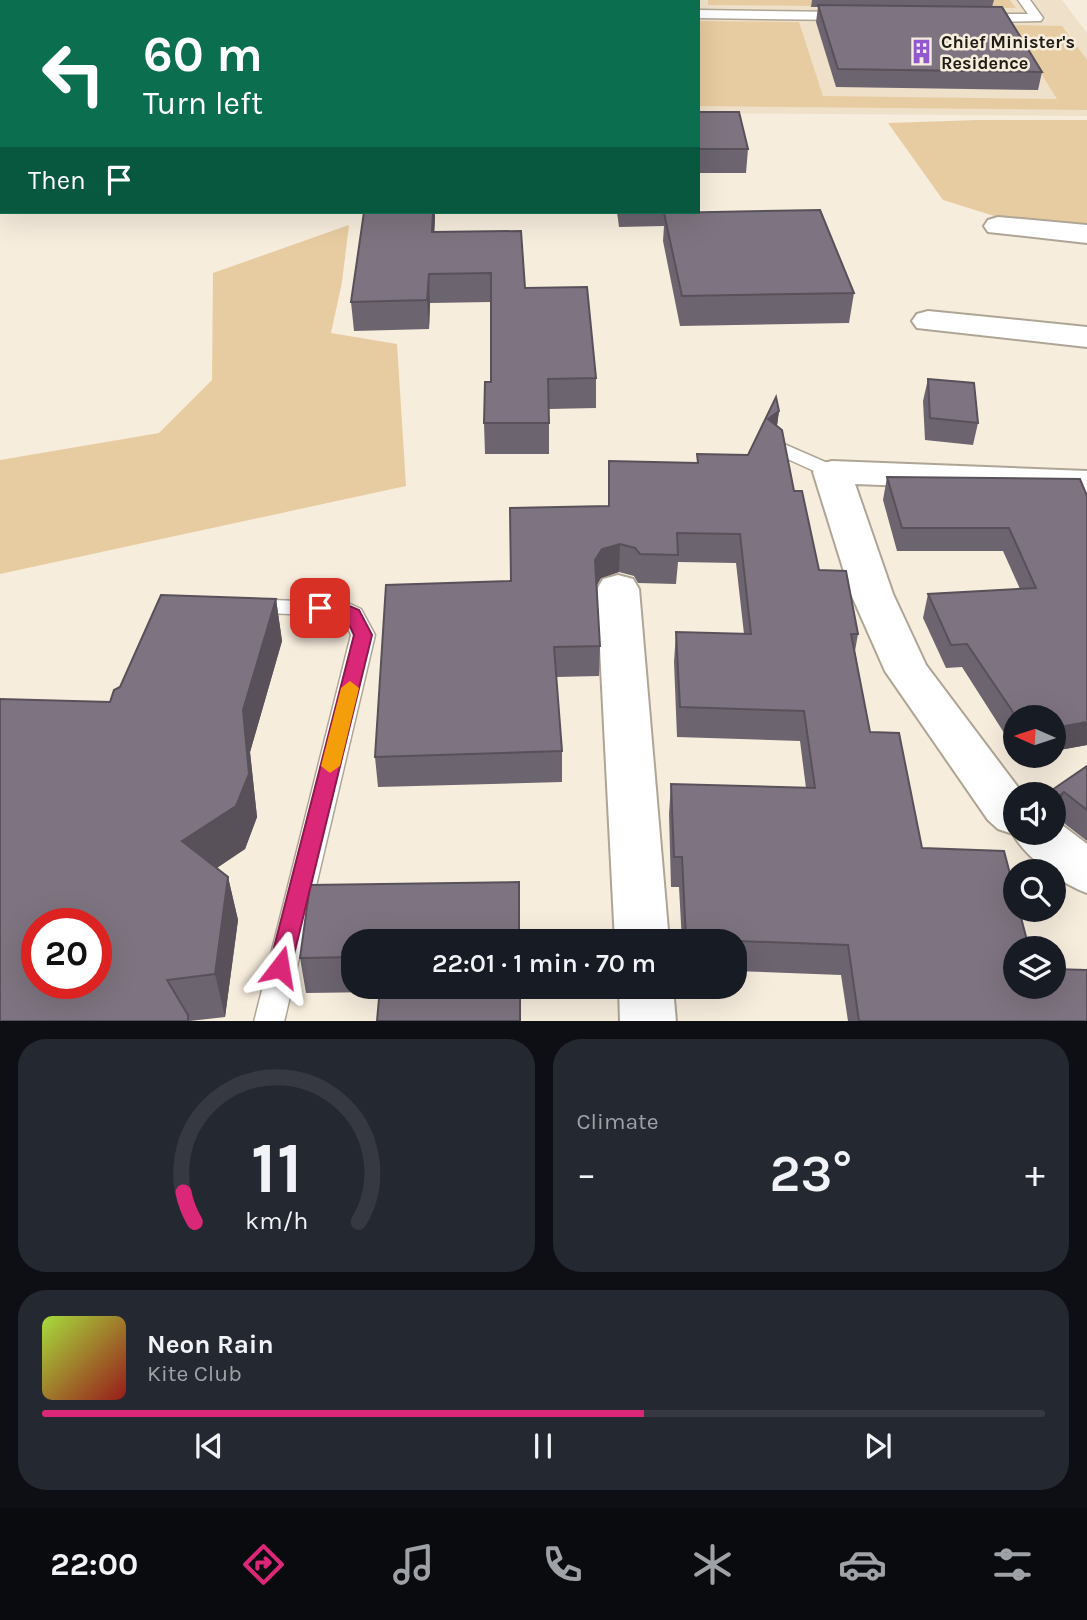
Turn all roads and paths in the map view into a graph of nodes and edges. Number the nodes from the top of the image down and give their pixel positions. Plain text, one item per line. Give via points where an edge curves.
1 (1024, 0) edge
2 (700, 14) edge
3 (856, 16) edge
4 (968, 18) edge
5 (998, 226) dead end
6 (1087, 233) edge
7 (929, 321) dead end
8 (1087, 337) edge
9 (777, 447) edge
10 (832, 472) junction
11 (1087, 482) edge
12 (618, 589) dead end
13 (231, 606) edge
14 (1003, 804) edge
15 (1052, 845) edge
16 (1087, 872) edge
17 (641, 929) edge
18 (647, 999) edge
19 (269, 1021) edge
20 (648, 1021) edge

1 - 4 lane via 1037,18
2 - 3 lane
5 - 6 street
7 - 8 street
9 - 10 lane
10 - 11 street
10 - 14 street via 872,594 907,671
12 - 17 street
13 - 19 lane via 340,608 353,614 363,635
15 - 16 street
18 - 20 street

